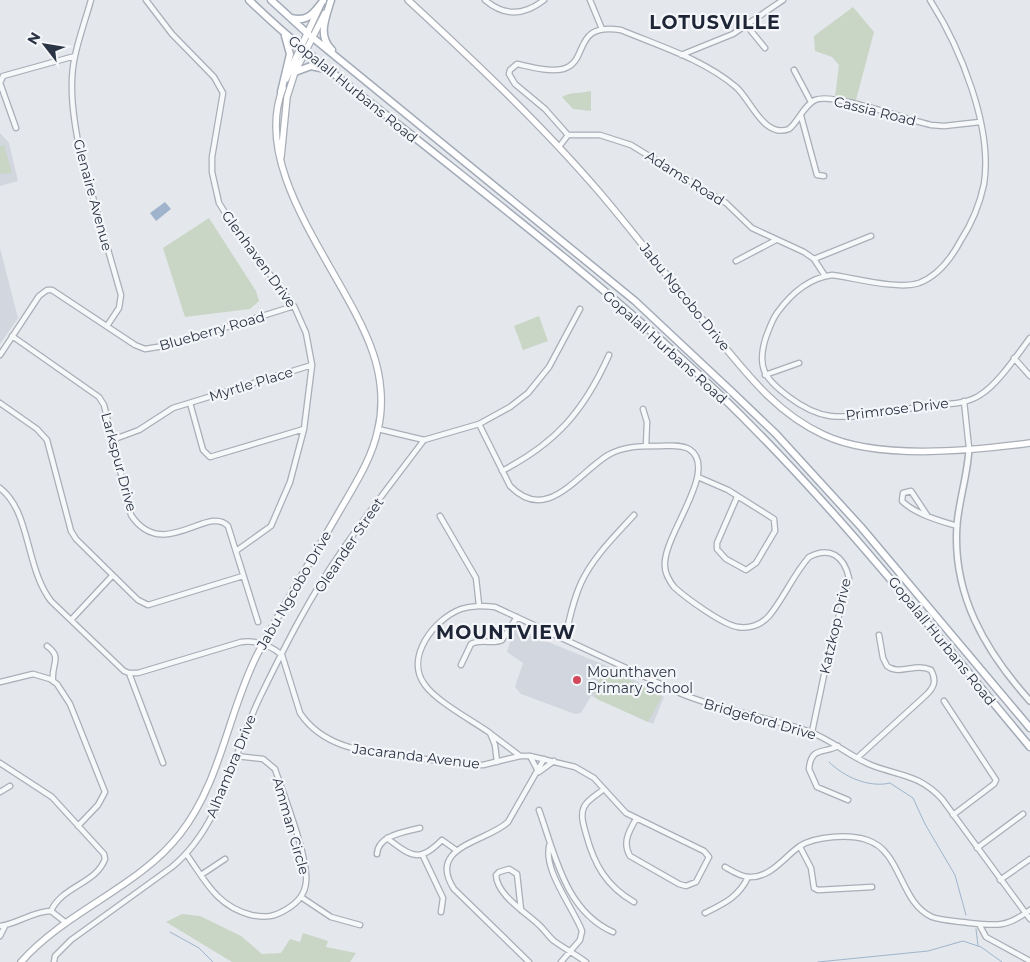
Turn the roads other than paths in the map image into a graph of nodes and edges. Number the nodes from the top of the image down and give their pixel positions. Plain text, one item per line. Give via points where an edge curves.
1 (91, 0) edge
2 (146, 0) edge
3 (249, 0) edge
4 (271, 0) edge
5 (331, 0) edge
6 (408, 0) edge
7 (485, 0) edge
8 (544, 0) edge
9 (590, 0) edge
10 (783, 0) edge
11 (930, 0) edge
12 (323, 1) edge
13 (290, 17) junction
14 (748, 26) junction
15 (602, 29) junction
16 (282, 31) junction
17 (310, 36) junction
18 (766, 48) dead end
19 (303, 49) junction
20 (681, 55) junction
21 (75, 56) junction
22 (352, 69) junction
23 (328, 70) junction
24 (794, 70) dead end
25 (295, 72) junction
26 (281, 92) junction
27 (811, 102) junction
28 (801, 116) junction
29 (980, 122) junction
30 (16, 128) dead end
31 (568, 135) junction
32 (559, 147) junction
33 (281, 157) junction
34 (824, 176) dead end
35 (871, 236) dead end
36 (776, 240) junction
37 (814, 259) junction
38 (736, 261) dead end
39 (825, 276) junction
40 (294, 306) junction
41 (580, 309) dead end
42 (107, 326) junction
43 (12, 336) junction
44 (1030, 338) edge
45 (0, 355) edge
46 (609, 355) dead end
47 (1014, 358) junction
48 (799, 363) dead end
49 (312, 365) junction
50 (765, 374) junction
51 (1030, 376) edge
52 (964, 401) junction
53 (0, 403) edge
54 (190, 403) junction
55 (642, 409) dead end
56 (479, 424) junction
57 (304, 429) junction
58 (378, 429) junction
59 (112, 440) junction
60 (424, 440) junction
61 (1030, 443) edge
62 (646, 446) junction
63 (969, 448) junction
64 (502, 471) junction
65 (698, 476) junction
66 (0, 488) edge
67 (737, 497) junction
68 (634, 515) dead end
69 (927, 515) junction
70 (440, 516) dead end
71 (957, 526) junction
72 (236, 551) junction
73 (112, 576) junction
74 (243, 576) junction
75 (479, 605) junction
76 (516, 617) junction
77 (71, 620) junction
78 (258, 622) dead end
79 (879, 635) dead end
80 (565, 639) junction
81 (263, 644) junction
82 (47, 646) dead end
83 (282, 654) junction
84 (461, 665) dead end
85 (129, 674) junction
86 (53, 681) junction
87 (0, 682) edge
88 (944, 701) dead end
89 (1030, 701) edge
90 (1030, 728) edge
91 (812, 732) junction
92 (490, 733) junction
93 (838, 746) junction
94 (1030, 747) edge
95 (236, 756) junction
96 (520, 756) junction
97 (530, 756) junction
98 (857, 758) junction
99 (544, 759) junction
100 (554, 761) junction
101 (163, 762) dead end
102 (497, 762) junction
103 (0, 763) edge
104 (537, 772) junction
105 (10, 786) dead end
106 (604, 789) junction
107 (0, 792) edge
108 (848, 800) dead end
109 (538, 810) dead end
110 (1023, 814) dead end
111 (953, 815) junction
112 (636, 819) junction
113 (78, 826) junction
114 (420, 828) dead end
115 (387, 838) junction
116 (551, 842) junction
117 (800, 846) junction
118 (977, 848) junction
119 (456, 850) junction
120 (187, 854) junction
121 (377, 854) dead end
122 (423, 856) junction
123 (224, 859) dead end
124 (1030, 859) edge
125 (725, 867) dead end
126 (201, 875) junction
127 (748, 877) junction
128 (1000, 880) junction
129 (872, 886) dead end
130 (301, 897) junction
131 (634, 902) dead end
132 (521, 910) junction
133 (1030, 910) edge
134 (51, 911) junction
135 (441, 912) dead end
136 (705, 913) dead end
137 (1025, 914) junction
138 (1030, 919) edge
139 (65, 922) junction
140 (979, 924) junction
141 (360, 925) dead end
142 (2, 926) edge
143 (613, 932) dead end
144 (0, 936) edge
145 (571, 951) junction
146 (1030, 961) edge
147 (21, 962) edge
148 (54, 962) edge
149 (529, 962) edge
150 (561, 962) edge
151 (586, 962) edge

1 - 21 street, Glenaire Avenue
2 - 40 street, Glenhaven Drive via 172,34 214,78 223,93 212,157 219,203 234,228
3 - 16 main road, Gopalall Hurbans Road
4 - 13 main road, Gopalall Hurbans Road
5 - 17 main road, Jabu Ngcobo Drive
5 - 22 main road via 323,33 328,46
6 - 32 main road, Jabu Ngcobo Drive
7 - 8 street via 507,12 517,13
9 - 15 street
10 - 14 street
11 - 29 street via 955,43
12 - 13 main road via 308,18
12 - 17 main road, Jabu Ngcobo Drive
13 - 17 main road, Gopalall Hurbans Road
14 - 18 street
14 - 20 street
15 - 20 street via 621,30
15 - 31 street via 586,37 569,66 548,70 517,64 510,70 515,84 545,109
16 - 19 main road, Gopalall Hurbans Road
16 - 26 main road via 290,54
17 - 19 main road, Jabu Ngcobo Drive
17 - 22 main road, Gopalall Hurbans Road
19 - 23 main road, Gopalall Hurbans Road
19 - 25 main road, Jabu Ngcobo Drive
19 - 26 main road, Jabu Ngcobo Drive
20 - 28 street via 720,75 737,88 773,129 789,129
21 - 30 street via 3,76 0,83
21 - 42 street, Glenaire Avenue via 76,132 121,295 119,308
22 - 90 main road, Gopalall Hurbans Road via 635,301 757,416 867,534
23 - 25 main road via 311,66
23 - 94 main road, Gopalall Hurbans Road via 625,308 729,405 860,541
24 - 27 street
25 - 33 main road, Jabu Ngcobo Drive via 284,113
26 - 33 main road, Jabu Ngcobo Drive via 275,130
27 - 28 street
27 - 29 street, Cassia Road via 820,99 842,101 938,126
28 - 34 street via 817,175
29 - 39 street via 985,168 980,197 966,233 942,267 927,279 913,284
31 - 32 street
31 - 36 street, Adams Road via 600,135 631,145 726,203 752,228
32 - 63 main road, Jabu Ngcobo Drive via 750,378 784,412 826,436 852,445 881,450
33 - 58 main road, Jabu Ngcobo Drive via 289,187 373,352 380,392
35 - 37 street
36 - 37 street, Adams Road
36 - 38 street
37 - 39 street, Adams Road
39 - 50 street via 801,288 774,319 762,350 761,363
40 - 42 street, Blueberry Road via 157,348 145,349 135,345
40 - 49 street, Glenhaven Drive via 306,334
41 - 56 street via 549,367 528,393
42 - 43 street, Blueberry Road via 52,290 47,290 39,296
43 - 45 street, Blueberry Road
43 - 59 street, Larkspur Drive via 99,397
44 - 47 street, Primrose Drive
46 - 64 street via 593,389 572,419 538,450
47 - 51 street
47 - 52 street, Primrose Drive via 982,395
48 - 50 street
49 - 54 street, Myrtle Place
49 - 57 street, Glenhaven Drive
50 - 52 street, Primrose Drive via 799,405 830,416
52 - 63 street, Primrose Drive
53 - 73 street via 38,429 47,440 71,531
54 - 57 street via 203,450 210,457
54 - 59 street, Myrtle Place via 165,412 139,430
55 - 62 street via 647,422
56 - 60 street
56 - 64 street
57 - 72 street, Glenhaven Drive via 290,482 271,526
58 - 60 street
58 - 81 main road, Jabu Ngcobo Drive via 356,481
59 - 72 street, Larkspur Drive via 131,515 138,525 162,535 220,520 228,526
60 - 83 street, Oleander Street via 340,552
61 - 63 main road, Jabu Ngcobo Drive
62 - 64 street via 622,449 609,455 556,496 542,500 527,499 517,493
62 - 65 street via 686,447 699,461
63 - 71 street
65 - 67 street
65 - 91 street, Katzkop Drive via 668,547 665,568 674,586 726,624 748,627 765,620 808,557 816,553 835,555 846,566 848,583
66 - 77 street via 18,511 36,577 43,591
67 - 67 street via 768,514 776,526 756,563 746,570 726,559 717,549
68 - 80 street via 596,557 582,581
69 - 69 street via 905,505 902,493 914,493
69 - 71 street
70 - 75 street via 476,578
71 - 89 street via 960,575 979,630 1004,672
72 - 74 street, Larkspur Drive
73 - 74 street via 148,605
73 - 77 street
74 - 78 street, Larkspur Drive
75 - 76 street, Bridgeford Drive via 495,607
75 - 92 street, Bridgeford Drive via 460,609 442,620 422,648 418,668 425,686
76 - 80 street, Bridgeford Drive
76 - 84 street via 502,640 482,640 471,644
77 - 85 street
79 - 98 street via 886,666 897,671 924,667 931,670 935,682 926,696
80 - 91 street, Bridgeford Drive via 704,703
81 - 83 street
81 - 85 street via 240,642
81 - 139 main road, Jabu Ngcobo Drive via 241,691 204,797 193,816 162,854
82 - 86 street via 57,657 53,665
83 - 95 street, Alhambra Drive via 262,692
83 - 102 street, Jacaranda Avenue via 300,713 312,728 339,745 367,752 471,765
85 - 101 street
86 - 87 street via 32,674
86 - 113 street via 70,704 105,792 98,805
88 - 111 street via 996,780
91 - 93 street, Bridgeford Drive
92 - 96 street, Bridgeford Drive
92 - 102 street
93 - 98 street, Bridgeford Drive
93 - 108 street via 817,752 809,769 817,787
95 - 120 street, Alhambra Drive via 212,814
95 - 130 street, Amman Circle via 263,759 275,769 306,871
96 - 97 street, Jacaranda Avenue
96 - 102 street, Jacaranda Avenue
97 - 99 street, Jacaranda Avenue
97 - 104 street
98 - 111 street, Bridgeford Drive via 914,777 933,790
99 - 100 street, Jacaranda Avenue
99 - 104 street
100 - 104 street
100 - 106 street, Jacaranda Avenue via 588,773
103 - 113 street via 52,797
104 - 119 street via 501,829
105 - 107 street
106 - 112 street, Jacaranda Avenue via 617,805
106 - 131 street via 584,808 588,840 599,870 621,894
109 - 116 street
110 - 118 street
111 - 118 street, Bridgeford Drive
112 - 112 street, Jacaranda Avenue via 704,851 709,857 696,882 686,886 679,884 630,856 626,843
113 - 134 street via 105,859 98,871 59,898
114 - 115 street
115 - 121 street via 379,843
115 - 122 street via 409,852
116 - 143 street via 574,898 590,918
116 - 145 street via 548,853 550,866 582,931 580,940
117 - 127 street via 765,874
117 - 129 street via 811,868 814,888
117 - 140 street via 820,839 866,839 888,856 912,898 927,913 933,917
118 - 128 street, Bridgeford Drive
119 - 122 street via 442,840
119 - 149 street via 447,867 454,889
120 - 126 street
120 - 148 street, Alhambra Drive via 135,896 71,940 55,956
122 - 135 street via 443,898
123 - 126 street
124 - 128 street
125 - 127 street
126 - 130 street via 222,902 257,916 274,917
127 - 136 street via 742,890
128 - 137 street, Bridgeford Drive
130 - 141 street via 331,917
132 - 132 street via 496,880 499,872 510,869 517,874
132 - 145 street via 552,940
133 - 137 street
134 - 139 street
134 - 142 street
137 - 138 street, Bridgeford Drive
137 - 140 street via 1005,925
139 - 147 main road, Jabu Ngcobo Drive
140 - 146 street via 986,937
142 - 144 street
145 - 150 street
145 - 151 street

